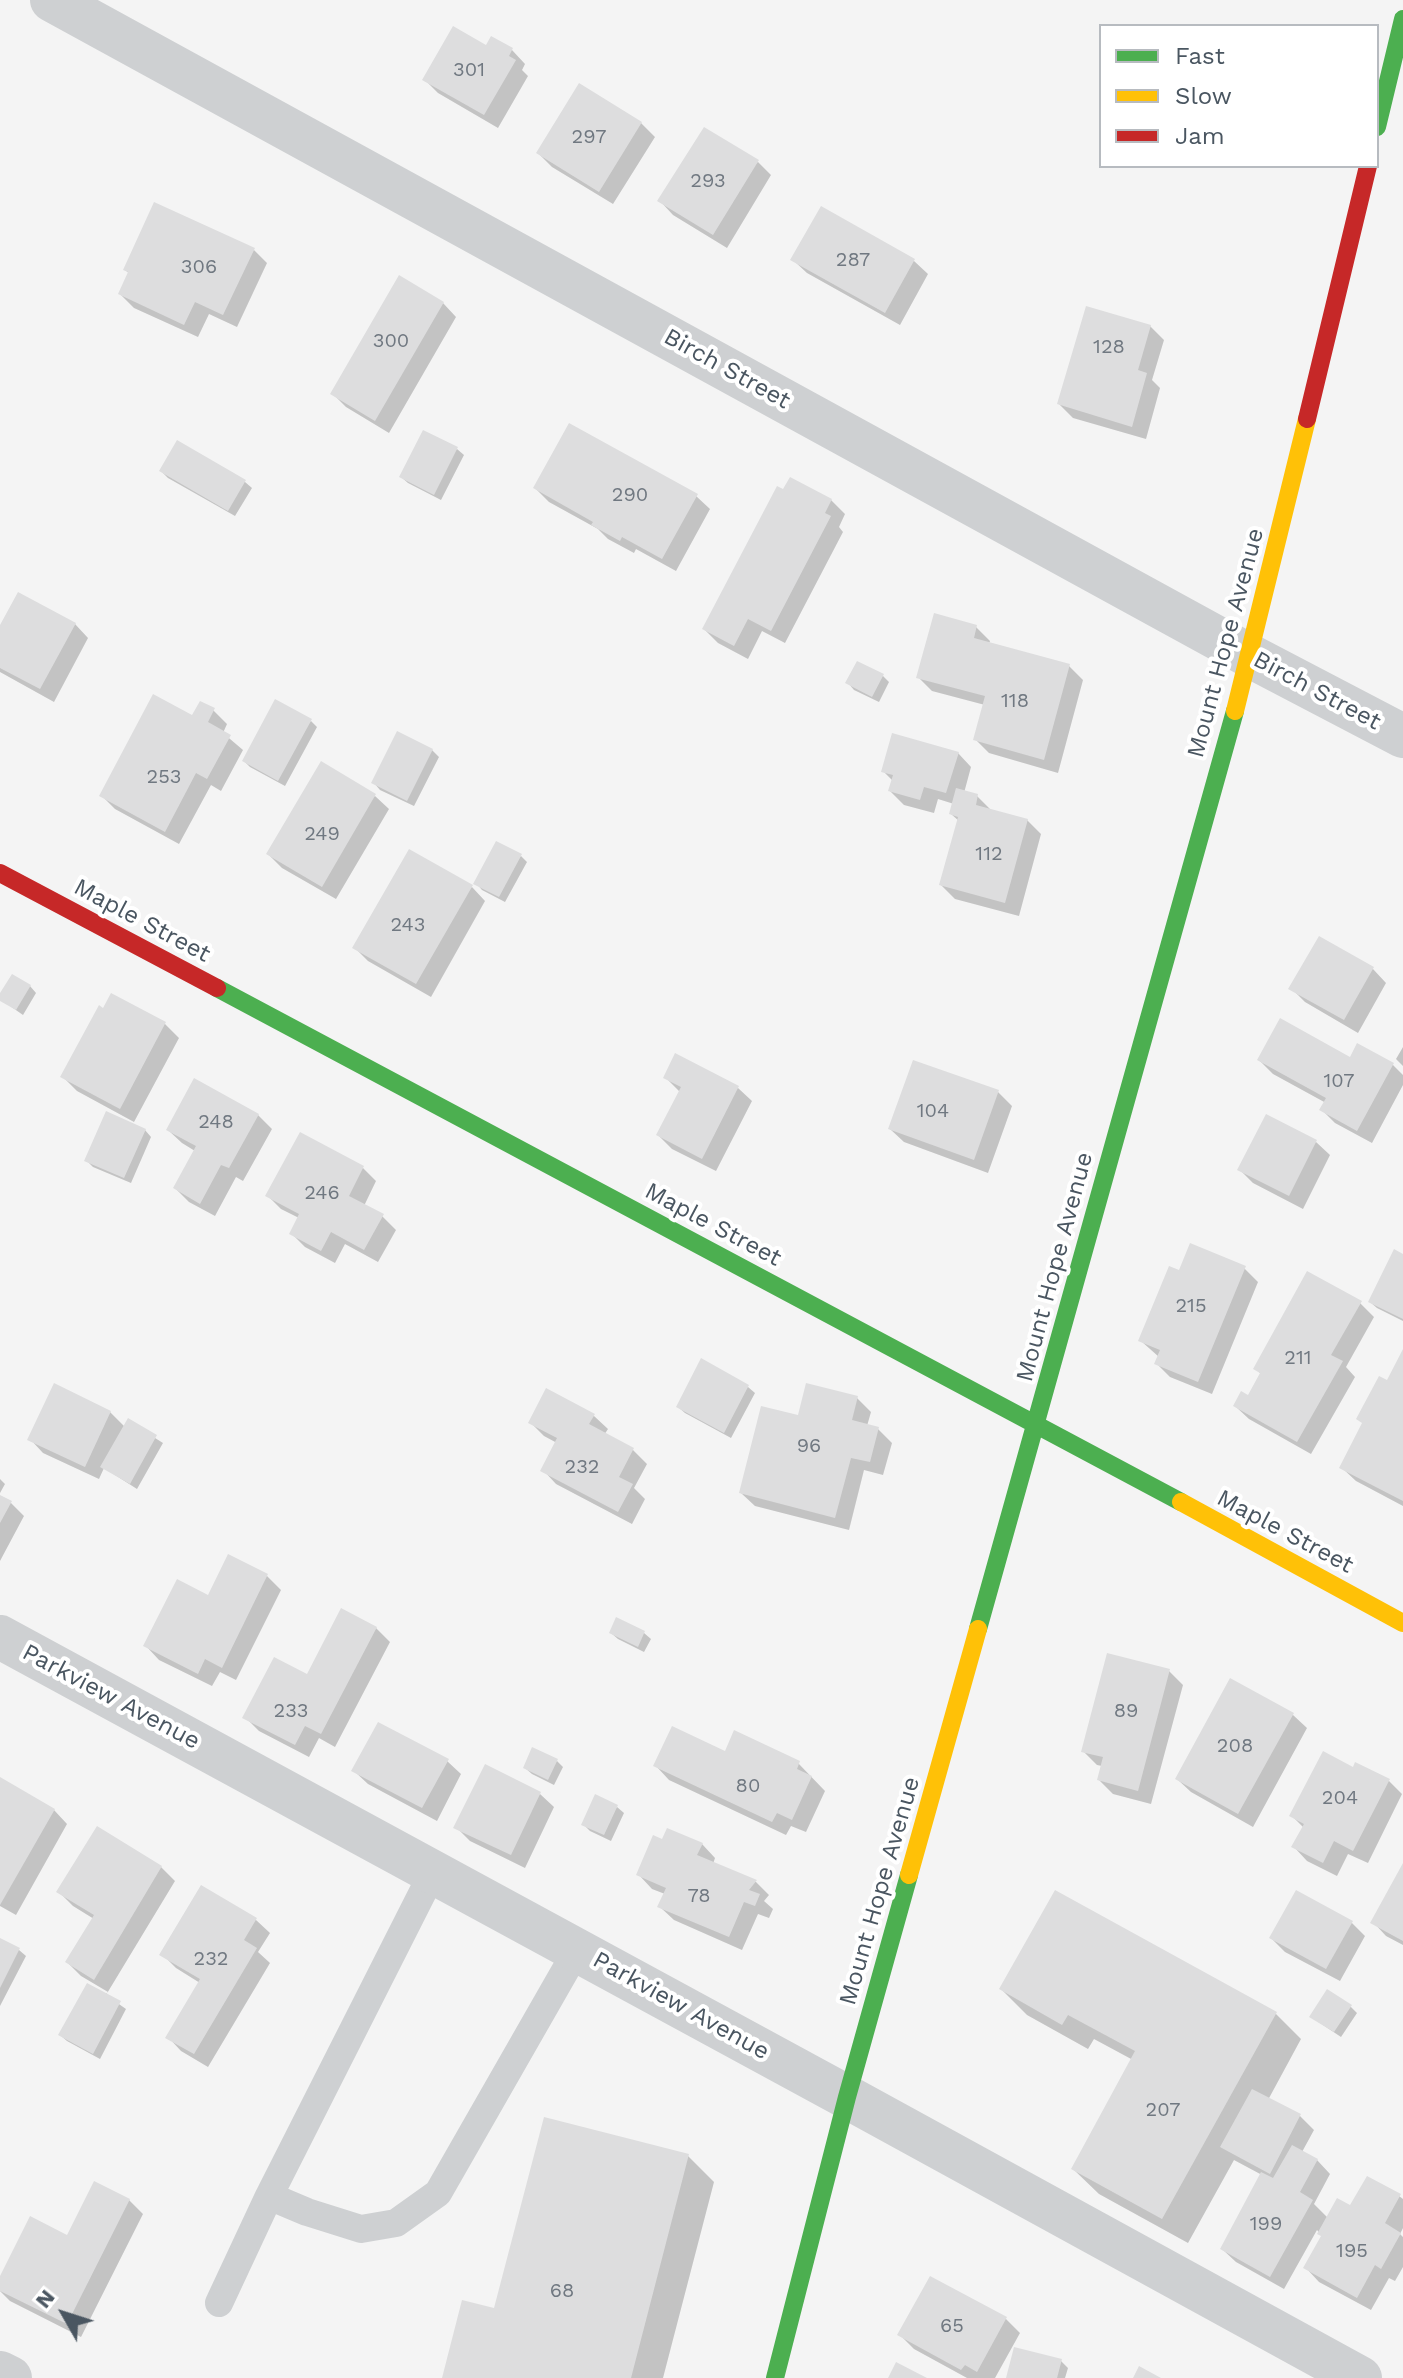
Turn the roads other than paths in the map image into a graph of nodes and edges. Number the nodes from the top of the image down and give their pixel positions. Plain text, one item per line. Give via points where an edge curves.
1 (52, 0) edge
2 (1403, 19) edge
3 (1379, 119) edge
4 (1368, 168) edge
5 (1250, 656) junction
6 (1403, 736) edge
7 (0, 873) edge
8 (1037, 1424) junction
9 (1403, 1623) edge
10 (0, 1637) edge
11 (433, 1872) junction
12 (577, 1950) junction
13 (847, 2097) junction
14 (269, 2196) junction
15 (219, 2303) dead end
16 (0, 2373) edge
17 (10, 2378) edge
18 (775, 2378) edge
19 (1360, 2378) edge

1 - 5 street, Birch Street
2 - 3 street
4 - 5 street, Mount Hope Avenue
5 - 6 street, Birch Street
5 - 8 street, Mount Hope Avenue
7 - 8 street, Maple Street
8 - 9 street, Maple Street
8 - 13 street, Mount Hope Avenue
10 - 11 street, Parkview Avenue
11 - 12 street, Parkview Avenue
11 - 14 lane
12 - 13 street, Parkview Avenue
12 - 14 lane via 438,2193 396,2223 361,2229
13 - 18 street, Mount Hope Avenue
13 - 19 street, Parkview Avenue
14 - 15 lane
16 - 17 street

